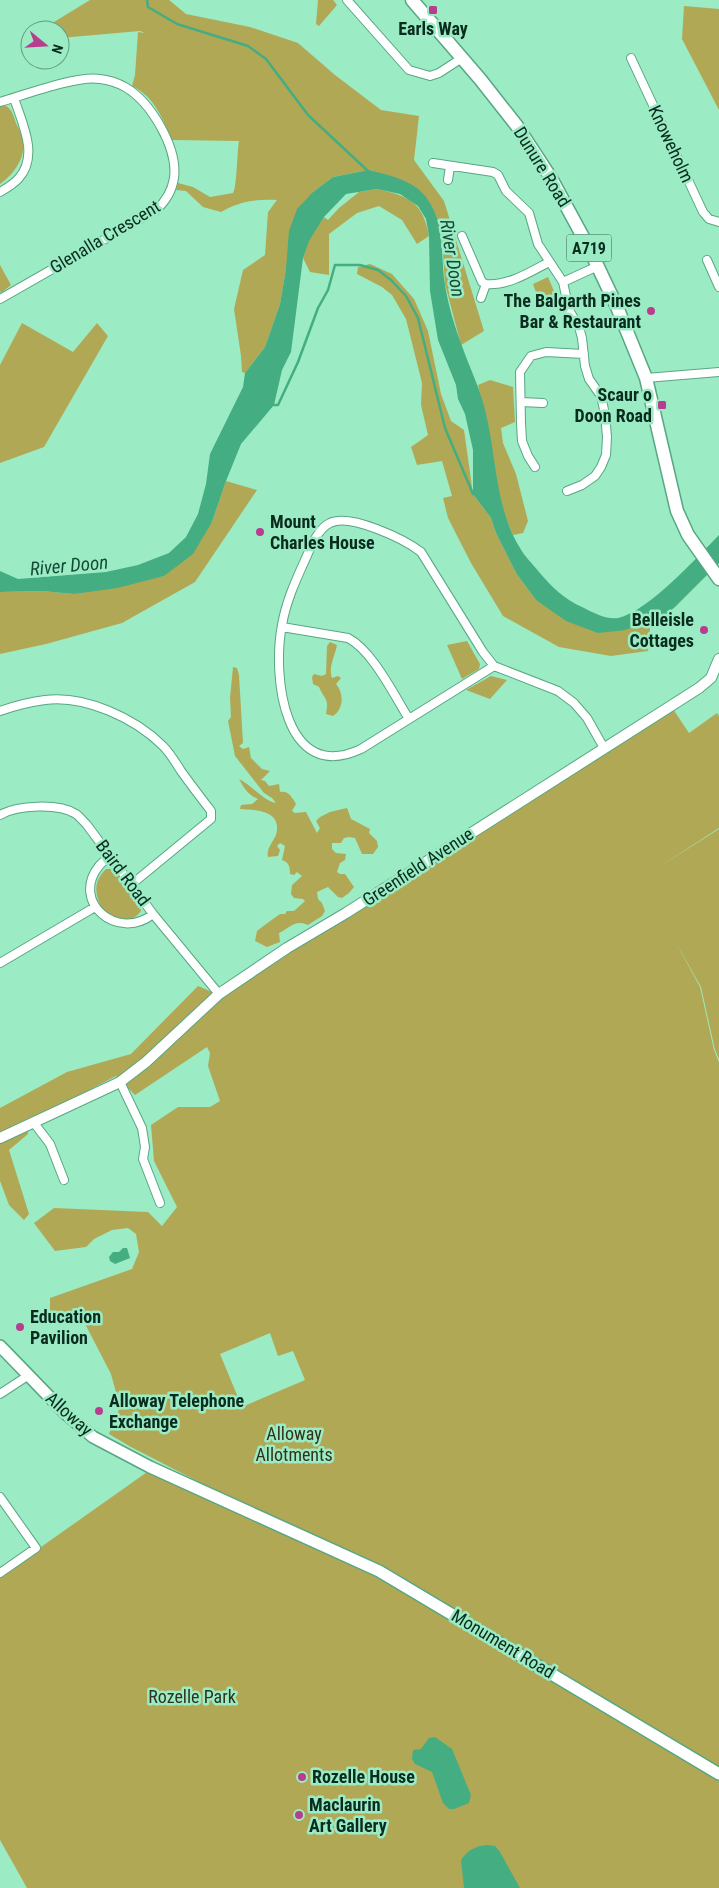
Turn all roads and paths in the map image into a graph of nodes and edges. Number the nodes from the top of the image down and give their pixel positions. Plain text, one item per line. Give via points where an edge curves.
1 (347, 0) edge
2 (412, 0) edge
3 (462, 58) junction
4 (631, 58) dead end
5 (14, 98) junction
6 (0, 102) edge
7 (433, 163) dead end
8 (450, 166) junction
9 (448, 180) dead end
10 (0, 192) edge
11 (719, 222) edge
12 (462, 236) dead end
13 (707, 260) dead end
14 (549, 262) junction
15 (598, 266) junction
16 (716, 273) edge
17 (563, 282) junction
18 (486, 284) junction
19 (719, 287) edge
20 (481, 298) dead end
21 (0, 299) edge
22 (584, 354) junction
23 (719, 372) edge
24 (646, 378) junction
25 (520, 402) junction
26 (543, 403) dead end
27 (535, 467) dead end
28 (567, 491) dead end
29 (719, 579) edge
30 (282, 627) junction
31 (719, 659) edge
32 (494, 666) junction
33 (0, 711) edge
34 (409, 719) junction
35 (604, 748) junction
36 (0, 815) edge
37 (110, 855) junction
38 (132, 884) junction
39 (94, 907) junction
40 (153, 914) junction
41 (0, 963) edge
42 (219, 994) junction
43 (120, 1082) junction
44 (34, 1122) junction
45 (0, 1138) edge
46 (64, 1180) dead end
47 (160, 1203) dead end
48 (0, 1346) edge
49 (29, 1376) junction
50 (0, 1394) edge
51 (0, 1497) edge
52 (281, 1525) joint
53 (0, 1573) edge
54 (719, 1774) edge

1 - 3 street via 408,70 430,76
2 - 3 main road, Dunure Road / A719
3 - 15 main road, Dunure Road / A719 via 522,133 555,185
4 - 11 street, Knoweholm via 703,212 709,219
5 - 6 street, Glenalla Crescent
5 - 10 street via 27,138 28,160 20,178
5 - 21 street, Glenalla Crescent via 82,79 98,78 125,87 145,103 158,123 173,161 174,179 167,198 156,210
7 - 8 street
8 - 9 street
8 - 14 street via 498,175 506,191 529,213 538,244
12 - 18 street via 479,277
13 - 16 street
14 - 17 street
14 - 18 street via 516,279
15 - 17 street
15 - 24 main road, Dunure Road / A719
16 - 19 street
17 - 22 street via 569,310 579,327
18 - 20 street
22 - 25 street via 546,352 531,356 520,372
22 - 28 street via 589,379 601,396 605,414 606,455 595,476
23 - 24 street
24 - 29 main road, Dunure Road / A719 via 677,511 688,535
25 - 26 street
25 - 27 street via 522,441
30 - 32 street via 288,601 320,531 329,523 352,521 408,542 421,552
30 - 34 street via 348,638 355,642 370,657
30 - 34 street via 280,690 290,722 300,740 313,752 346,756
31 - 35 street, Greenfield Avenue via 705,684
32 - 34 street
32 - 35 street via 558,691 587,718
33 - 38 street via 46,700 68,700 97,706 149,733 165,748 211,811 211,819
35 - 42 street, Greenfield Avenue
36 - 37 street, Baird Road via 27,806 74,813
37 - 38 street, Baird Road
37 - 39 street via 98,866 93,877
38 - 40 street, Baird Road
39 - 40 street via 122,923 137,923
39 - 41 street
40 - 42 street, Baird Road
42 - 43 street, Greenfield Avenue
43 - 44 street, Greenfield Avenue
43 - 47 street via 142,1128 143,1159
44 - 45 street, Greenfield Avenue
44 - 46 street via 50,1144
48 - 49 main road, Alloway
49 - 50 street
49 - 52 main road, Alloway via 84,1430 150,1467
51 - 53 street via 36,1548
52 - 54 main road, Monument Road via 379,1571

